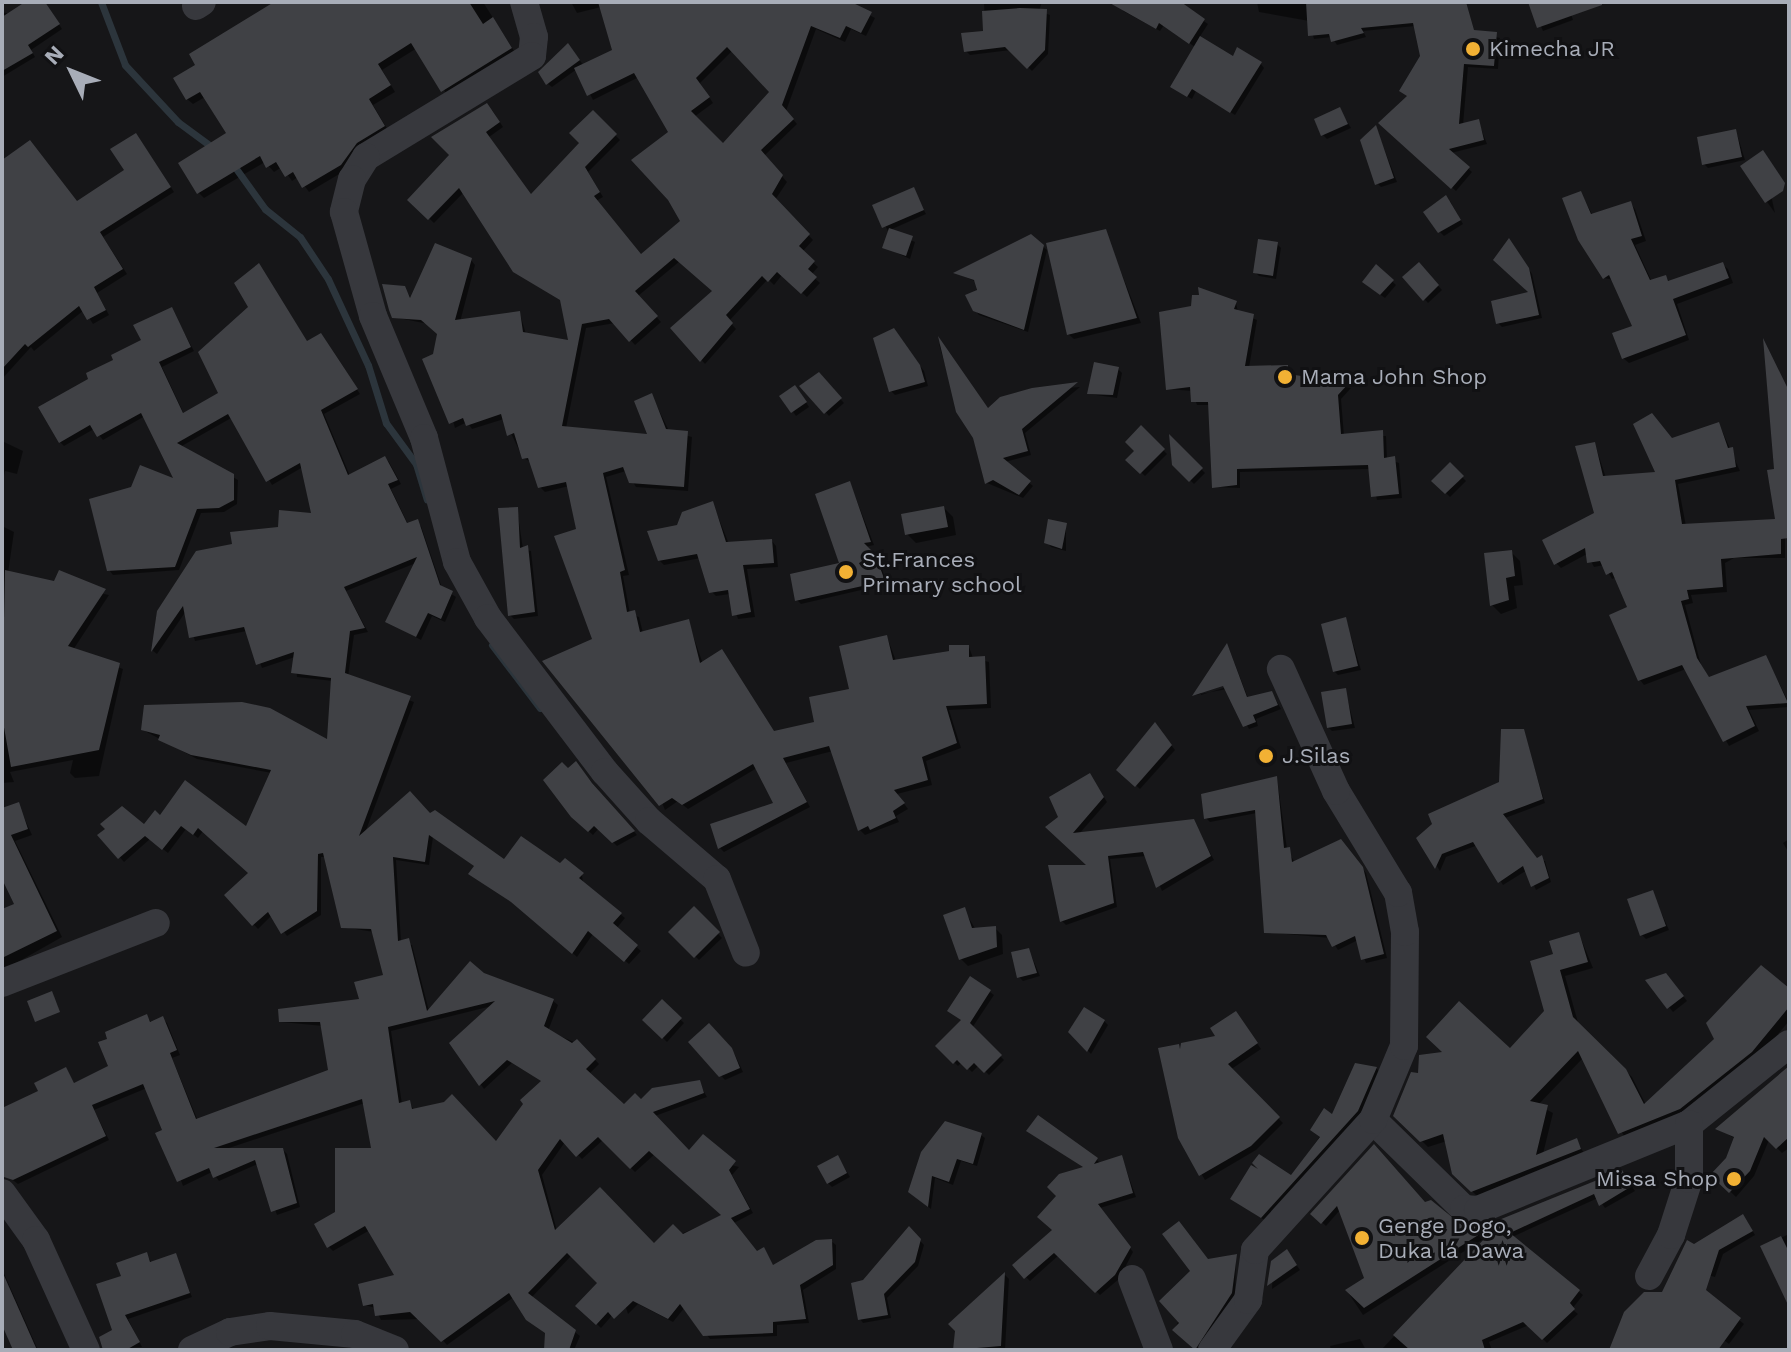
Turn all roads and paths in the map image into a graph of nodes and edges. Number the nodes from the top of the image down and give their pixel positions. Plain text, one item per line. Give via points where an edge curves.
1 (524, 2) edge
2 (1281, 669) dead end
3 (156, 923) dead end
4 (746, 953) dead end
5 (2, 983) edge
6 (1789, 1044) edge
7 (1373, 1120) junction
8 (1689, 1124) junction
9 (2, 1193) edge
10 (1649, 1276) dead end
11 (1132, 1279) dead end
12 (86, 1350) edge
13 (192, 1350) edge
14 (395, 1350) edge
15 (1159, 1350) edge
16 (1212, 1350) edge

1 - 4 street via 534,37 532,56 366,157 352,179 344,212 373,316 424,438 457,562 488,618 605,772 649,821 717,879
2 - 7 street via 1326,770 1402,905 1404,1046
3 - 5 street
6 - 8 street
7 - 8 street via 1464,1209 1478,1210
7 - 16 street via 1255,1250 1248,1300
8 - 10 street via 1689,1179 1671,1235
9 - 12 street via 36,1240
11 - 15 street
13 - 14 street via 230,1332 270,1326 355,1334

